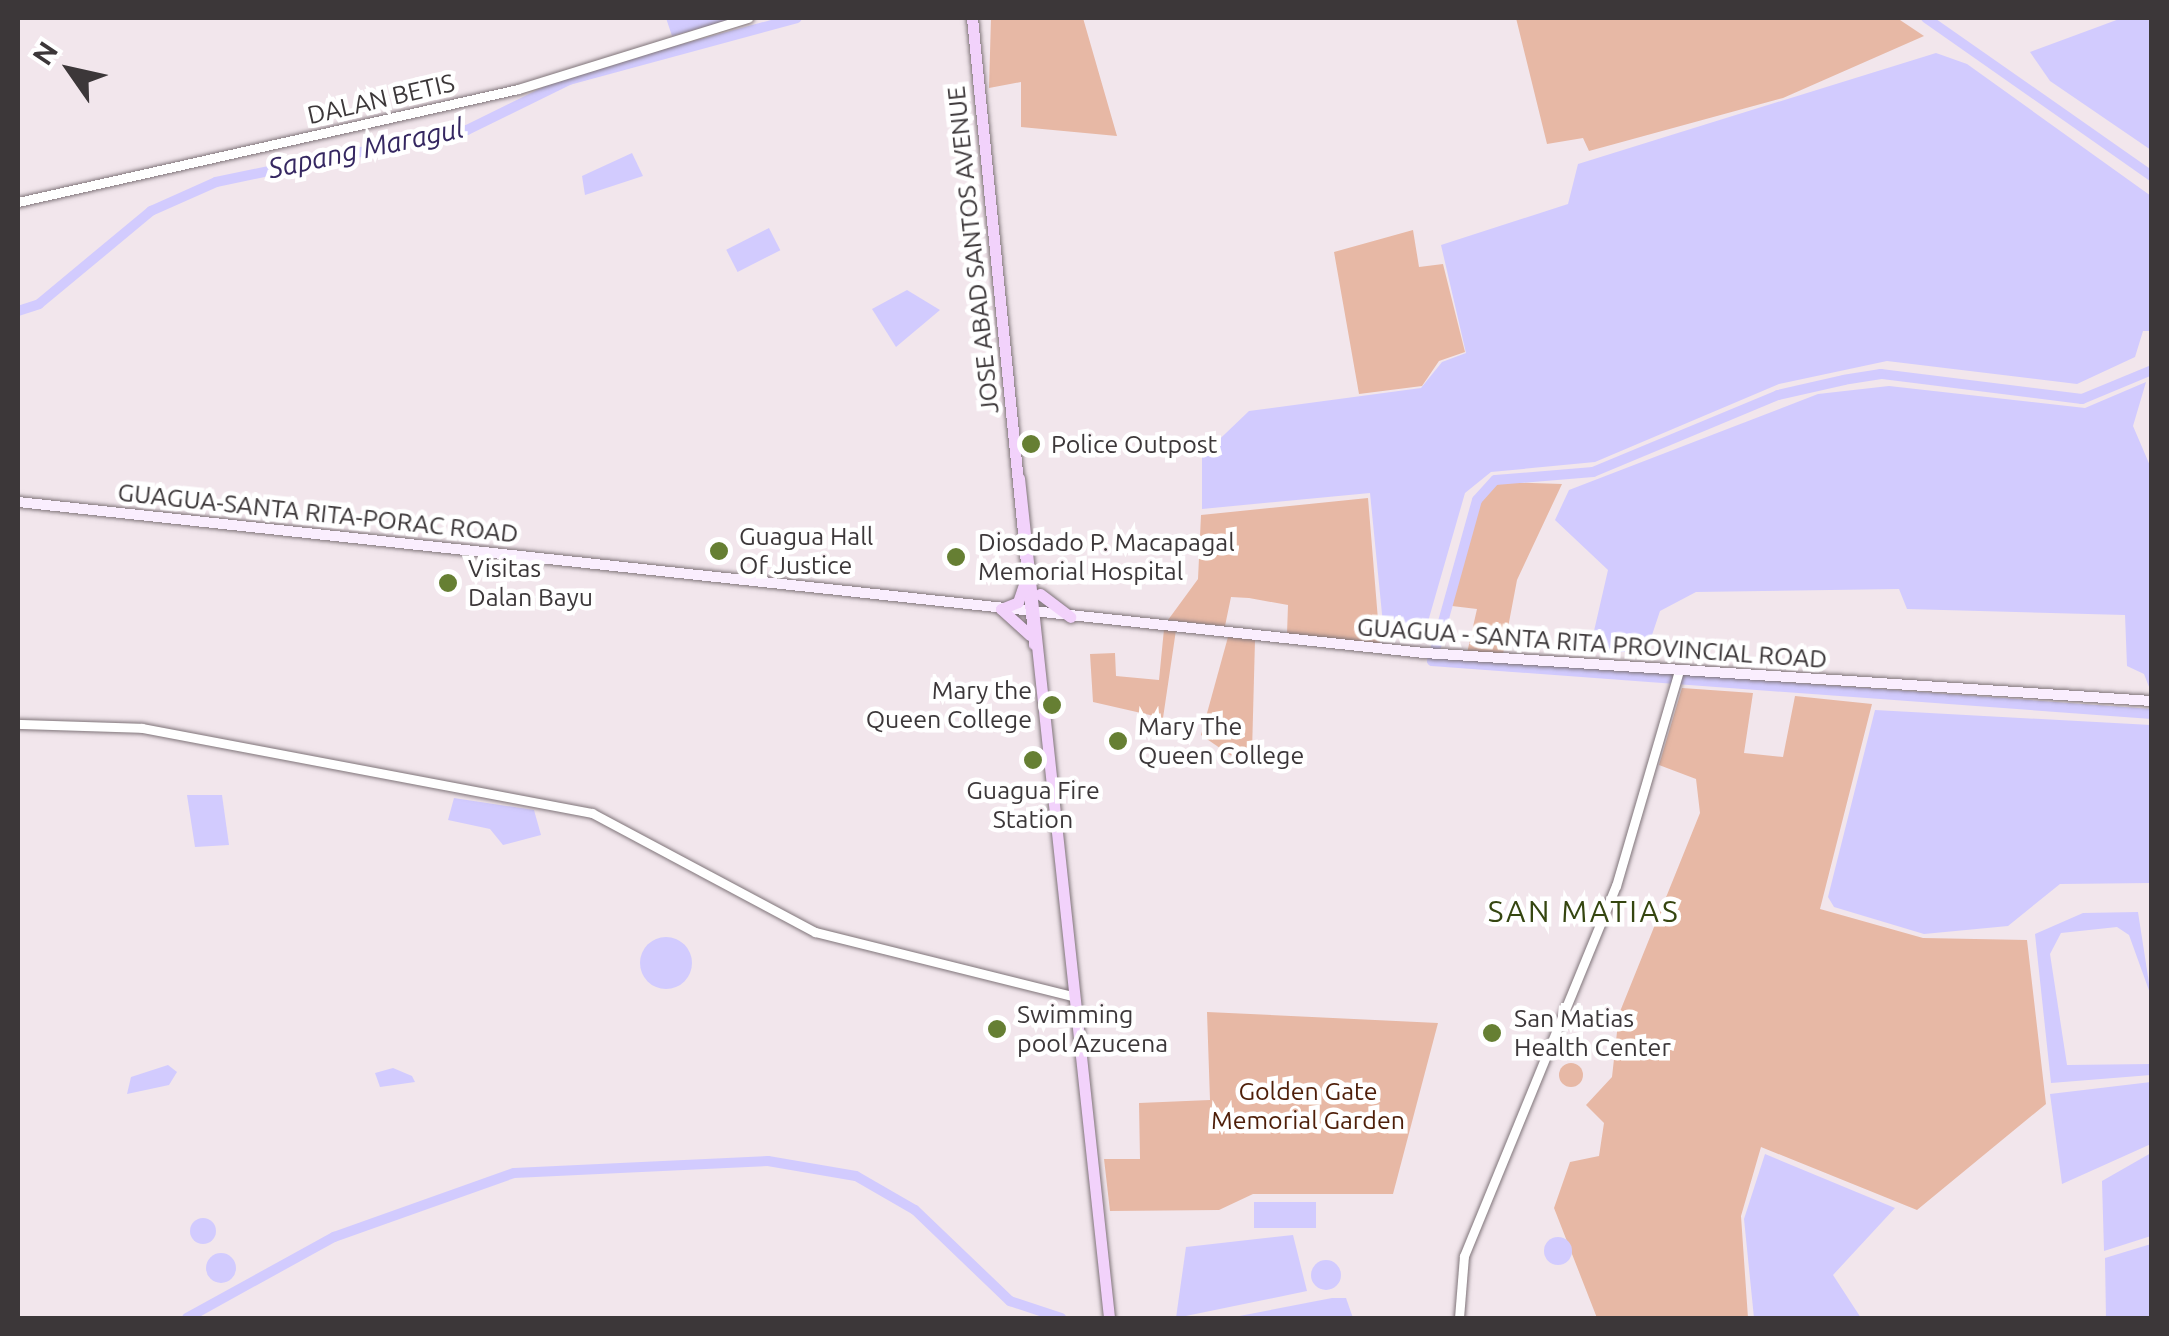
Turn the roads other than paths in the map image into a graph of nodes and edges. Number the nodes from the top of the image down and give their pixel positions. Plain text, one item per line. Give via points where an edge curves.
1 (748, 18) edge
2 (972, 18) edge
3 (18, 202) edge
4 (18, 502) edge
5 (1031, 573) junction
6 (1000, 609) junction
7 (1035, 614) junction
8 (1070, 617) junction
9 (1038, 646) junction
10 (1678, 674) junction
11 (2152, 701) edge
12 (18, 724) edge
13 (1072, 996) junction
14 (1109, 1318) edge
15 (1460, 1318) edge

1 - 3 street, DALAN BETIS via 518,89
2 - 5 highway, JOSE ABAD SANTOS AVENUE
4 - 6 main road, GUAGUA-SANTA RITA-PORAC ROAD
5 - 6 highway via 1018,602
5 - 7 highway, JOSE ABAD SANTOS AVENUE
5 - 8 highway via 1043,604
6 - 7 main road, GUAGUA-SANTA RITA-PORAC ROAD
6 - 9 highway via 1021,620
7 - 8 main road, GUAGUA - SANTA RITA PROVINCIAL ROAD
7 - 9 highway, JOSE ABAD SANTOS AVENUE
8 - 9 highway via 1050,622
8 - 10 main road, GUAGUA - SANTA RITA PROVINCIAL ROAD
9 - 13 highway, JOSE ABAD SANTOS AVENUE
10 - 11 main road, GUAGUA - SANTA RITA PROVINCIAL ROAD
10 - 15 street via 1616,886 1464,1256
12 - 13 street via 147,729 592,813 815,932
13 - 14 highway, JOSE ABAD SANTOS AVENUE

